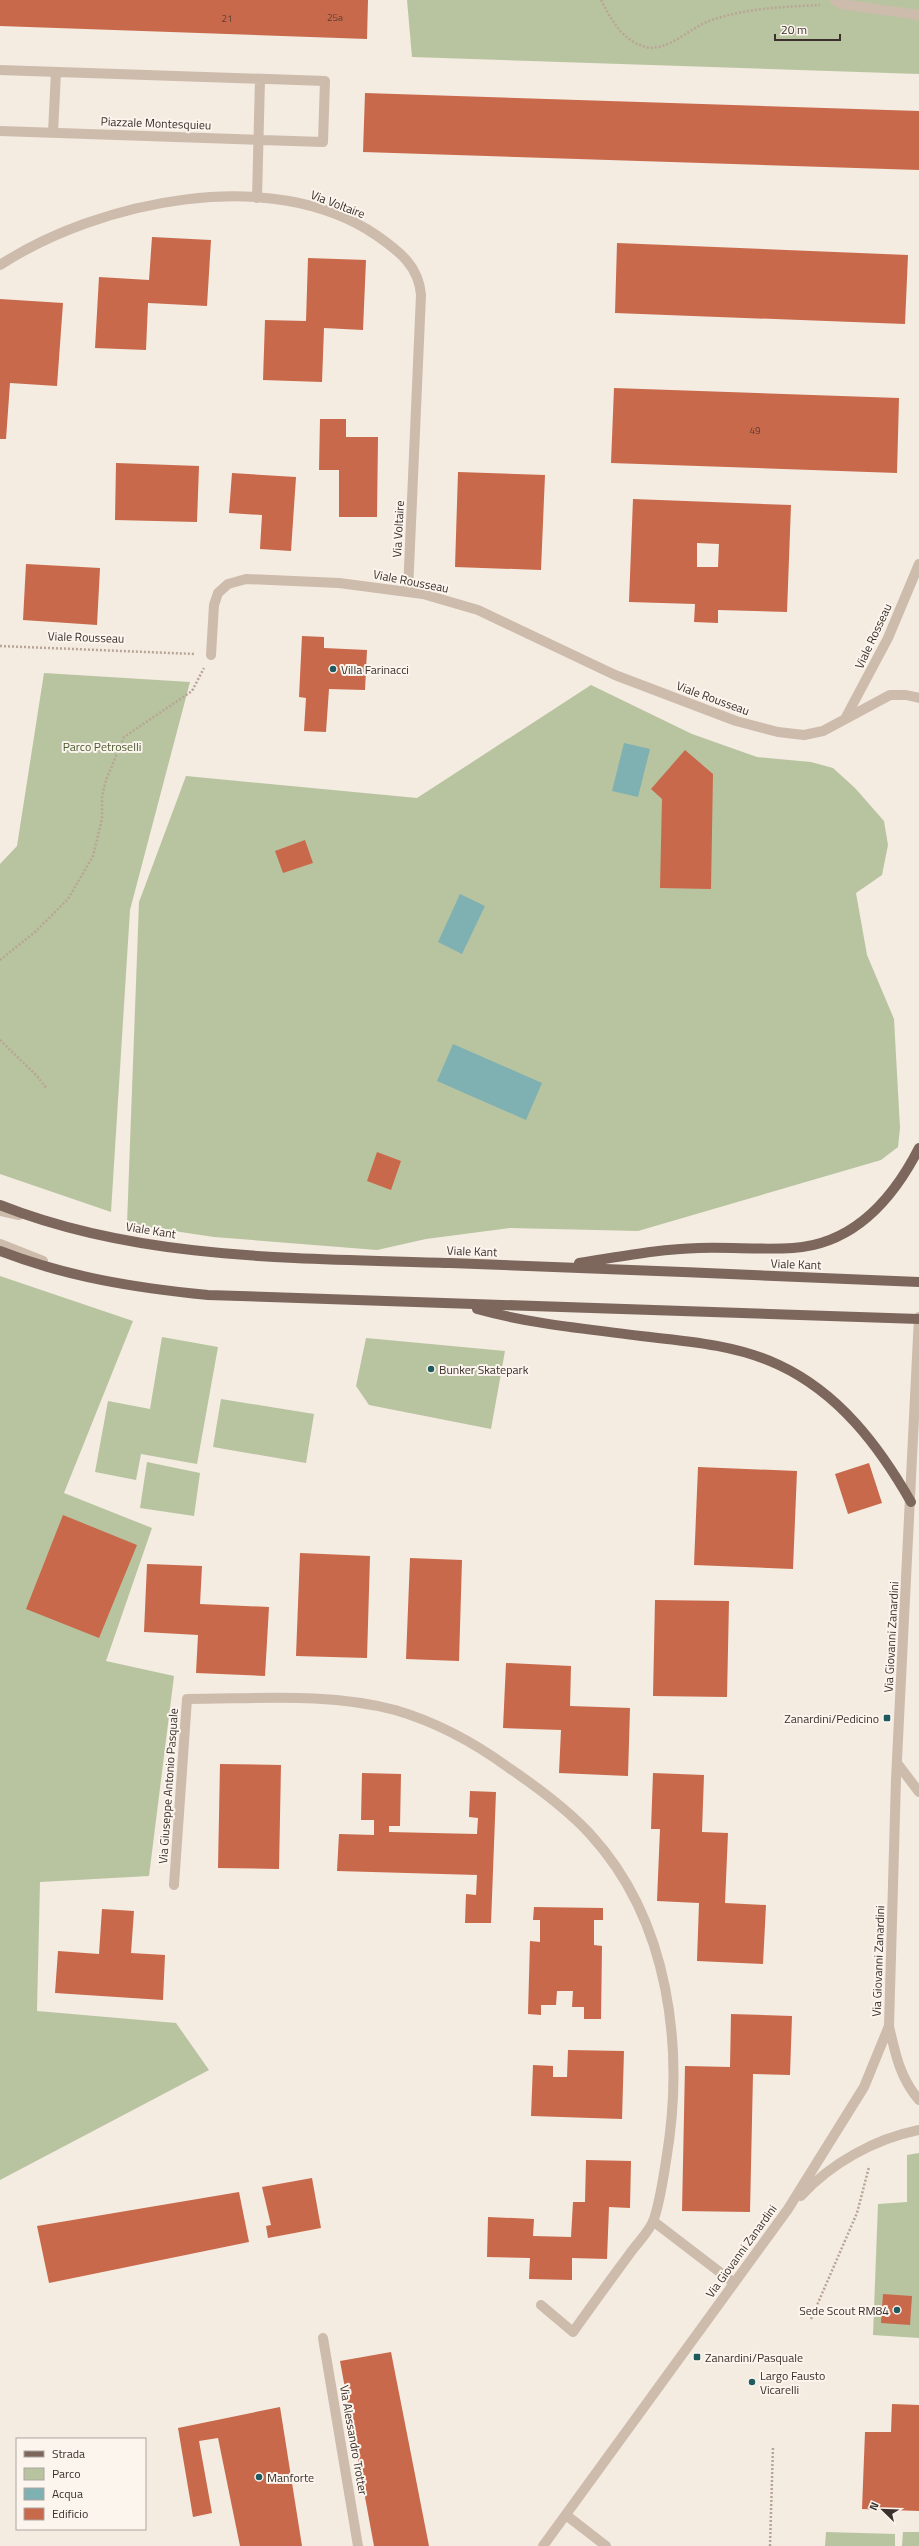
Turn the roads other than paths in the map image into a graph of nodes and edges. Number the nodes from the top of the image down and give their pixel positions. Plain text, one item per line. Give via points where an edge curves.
1 (838, 2) edge
2 (919, 15) edge
3 (0, 70) edge
4 (56, 72) junction
5 (260, 79) junction
6 (0, 131) edge
7 (53, 133) junction
8 (259, 140) junction
9 (257, 198) junction
10 (0, 265) edge
11 (919, 564) edge
12 (408, 591) junction
13 (211, 655) road end
14 (919, 698) edge
15 (846, 717) junction
16 (919, 1148) edge
17 (0, 1205) edge
18 (0, 1211) edge
19 (29, 1216) junction
20 (0, 1244) edge
21 (0, 1251) edge
22 (556, 1267) junction
23 (81, 1277) junction
24 (919, 1282) edge
25 (460, 1304) junction
26 (919, 1318) edge
27 (911, 1502) junction
28 (897, 1763) junction
29 (919, 1792) edge
30 (174, 1885) dead end
31 (889, 2026) junction
32 (919, 2100) edge
33 (919, 2130) edge
34 (788, 2209) junction
35 (653, 2222) junction
36 (734, 2282) junction
37 (541, 2305) dead end
38 (323, 2338) dead end
39 (566, 2516) junction
40 (358, 2546) edge
41 (544, 2546) edge
42 (606, 2546) edge

1 - 2 street
3 - 4 street, Piazzale Montesquieu
4 - 5 street, Piazzale Montesquieu
4 - 7 street
5 - 8 street
5 - 8 street, Piazzale Montesquieu via 325,81 323,142
6 - 7 street, Piazzale Montesquieu
7 - 8 street, Piazzale Montesquieu
8 - 9 street
9 - 10 street, Via Voltaire via 189,200 111,216 57,233
9 - 12 street, Via Voltaire via 308,206 360,226 399,253 412,266 418,277 421,302
11 - 15 street, Viale Rosseau via 888,638
12 - 13 street, Viale Rousseau via 339,583 246,579 234,581 222,588 215,600
12 - 15 street, Viale Rousseau via 478,610 614,675 758,728 804,735 827,729
14 - 15 street, Viale Rousseau via 890,695
16 - 22 main road via 896,1188 883,1203 855,1228 832,1240 792,1248 674,1249
17 - 19 main road, Viale Kant
18 - 19 street, Viale Kant
19 - 22 main road, Viale Kant via 80,1231 193,1249 302,1258
20 - 23 street
21 - 23 main road
22 - 24 main road, Viale Kant
23 - 25 main road via 136,1287 208,1295
25 - 26 main road
25 - 27 main road via 538,1323 714,1346 757,1356 780,1365 818,1389 858,1425 877,1446
26 - 27 street, Via Giovanni Zanardini
27 - 28 street, Via Giovanni Zanardini
28 - 29 street
28 - 31 street, Via Giovanni Zanardini
30 - 35 street, Via Giuseppe Antonio Pasquale via 187,1699 324,1699 395,1710 481,1748 532,1784 590,1834 617,1870 638,1908 653,1944 664,1982 673,2033 672,2110 666,2162
31 - 32 street via 900,2068
31 - 34 street, Via Giovanni Zanardini via 864,2087
33 - 34 street via 878,2143 848,2158 820,2178
34 - 36 street, Via Giovanni Zanardini
35 - 36 street
35 - 37 street, Via Giuseppe Antonio Pasquale via 573,2332
36 - 39 street, Via Giovanni Zanardini
38 - 40 street, Via Alessandro Trotter
39 - 41 street, Via Giovanni Zanardini
39 - 42 street

